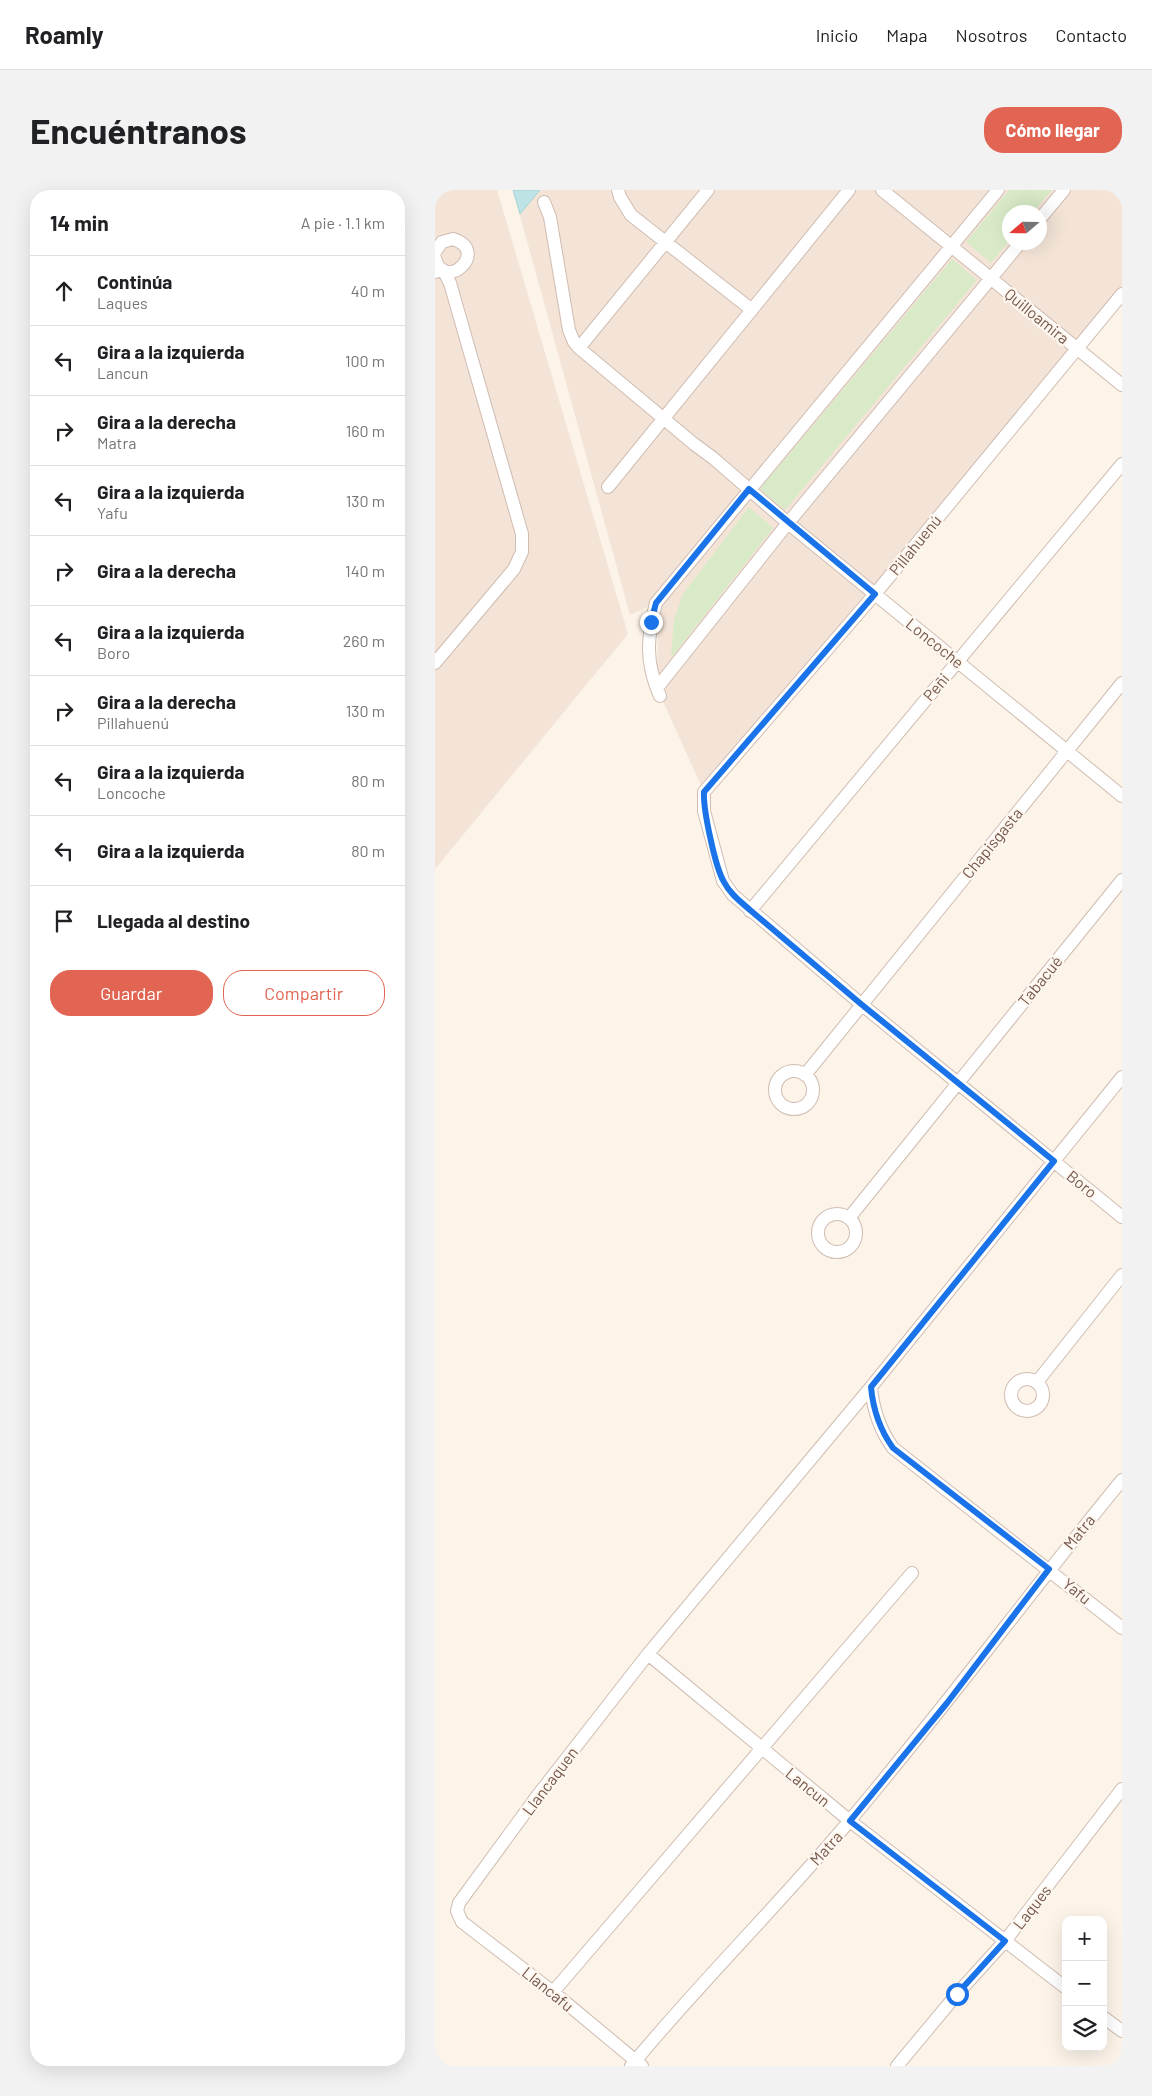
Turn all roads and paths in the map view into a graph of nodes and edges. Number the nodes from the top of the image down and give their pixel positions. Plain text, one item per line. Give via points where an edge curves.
1 (618, 190) edge
2 (708, 190) edge
3 (849, 190) edge
4 (882, 190) edge
5 (998, 190) edge
6 (1064, 190) edge
7 (545, 202) dead end
8 (1047, 210) edge
9 (666, 242) junction
10 (952, 246) junction
11 (1015, 250) edge
12 (435, 252) edge
13 (435, 258) edge
14 (439, 271) edge
15 (991, 279) junction
16 (1122, 294) edge
17 (752, 310) junction
18 (579, 348) junction
19 (1076, 348) junction
20 (1122, 385) edge
21 (663, 418) junction
22 (1122, 464) edge
23 (608, 487) dead end
24 (749, 489) junction
25 (788, 523) junction
26 (875, 594) junction
27 (958, 661) junction
28 (435, 663) edge
29 (1122, 682) edge
30 (1067, 751) junction
31 (704, 792) joint
32 (1122, 796) edge
33 (1122, 880) edge
34 (750, 910) junction
35 (861, 1004) junction
36 (805, 1075) dead end
37 (1122, 1077) edge
38 (958, 1083) junction
39 (1054, 1161) junction
40 (1122, 1216) edge
41 (849, 1218) dead end
42 (1122, 1275) edge
43 (1037, 1382) dead end
44 (871, 1387) junction
45 (1122, 1480) edge
46 (1049, 1569) junction
47 (911, 1573) dead end
48 (1122, 1628) edge
49 (648, 1654) junction
50 (761, 1749) junction
51 (1122, 1789) edge
52 (850, 1821) junction
53 (457, 1911) joint
54 (1005, 1941) junction
55 (1062, 1985) edge
56 (553, 1992) junction
57 (1107, 2020) edge
58 (1122, 2031) edge
59 (636, 2064) edge
60 (897, 2066) edge

1 - 9 street via 631,214
2 - 9 street
3 - 17 street
4 - 10 street, Quilloamira
5 - 10 street
6 - 8 street
7 - 18 street via 569,330
9 - 17 street
9 - 18 street
10 - 15 street, Quilloamira
10 - 24 street
11 - 15 street
12 - 14 street via 447,239 458,241 466,248 467,258 463,267 453,272
13 - 14 street
14 - 28 street via 450,283 522,534 522,552 514,569
15 - 19 street, Quilloamira
15 - 25 street
16 - 19 street, Pillahuenú
17 - 21 street
18 - 21 street, Loncoche
19 - 20 street, Quilloamira
19 - 26 street, Pillahuenú
21 - 23 street
21 - 24 street, Loncoche
22 - 27 street, Peñi
24 - 25 street, Loncoche
24 - 25 street via 656,603 648,648 651,671 659,692
25 - 26 street, Loncoche
26 - 27 street, Loncoche
26 - 31 street, Pillahuenú
27 - 30 street, Loncoche
27 - 34 street, Peñi
29 - 30 street, Chapisgasta
30 - 32 street, Loncoche
30 - 35 street, Chapisgasta
31 - 34 street, Boro via 704,811 723,881
33 - 38 street, Tabacué
34 - 35 street, Boro
35 - 36 street, Chapisgasta
35 - 38 street, Boro
37 - 39 street
38 - 39 street, Boro
38 - 41 street, Tabacué
39 - 40 street, Boro
39 - 44 street, Llancaquen
42 - 43 street
44 - 46 street, Yafu via 872,1403 893,1448
44 - 49 street, Llancaquen
45 - 46 street, Matra
46 - 48 street, Yafu
46 - 52 street, Matra via 947,1703
47 - 50 street
49 - 50 street, Lancun
49 - 53 street, Llancaquen via 538,1795 459,1903
50 - 52 street, Lancun
50 - 56 street
51 - 54 street, Laques
52 - 54 street, Lancun
52 - 59 street, Matra
53 - 56 street, Llancafu via 462,1922
54 - 55 street, Lancun
54 - 60 street, Laques
56 - 59 street, Llancafu
57 - 58 street

